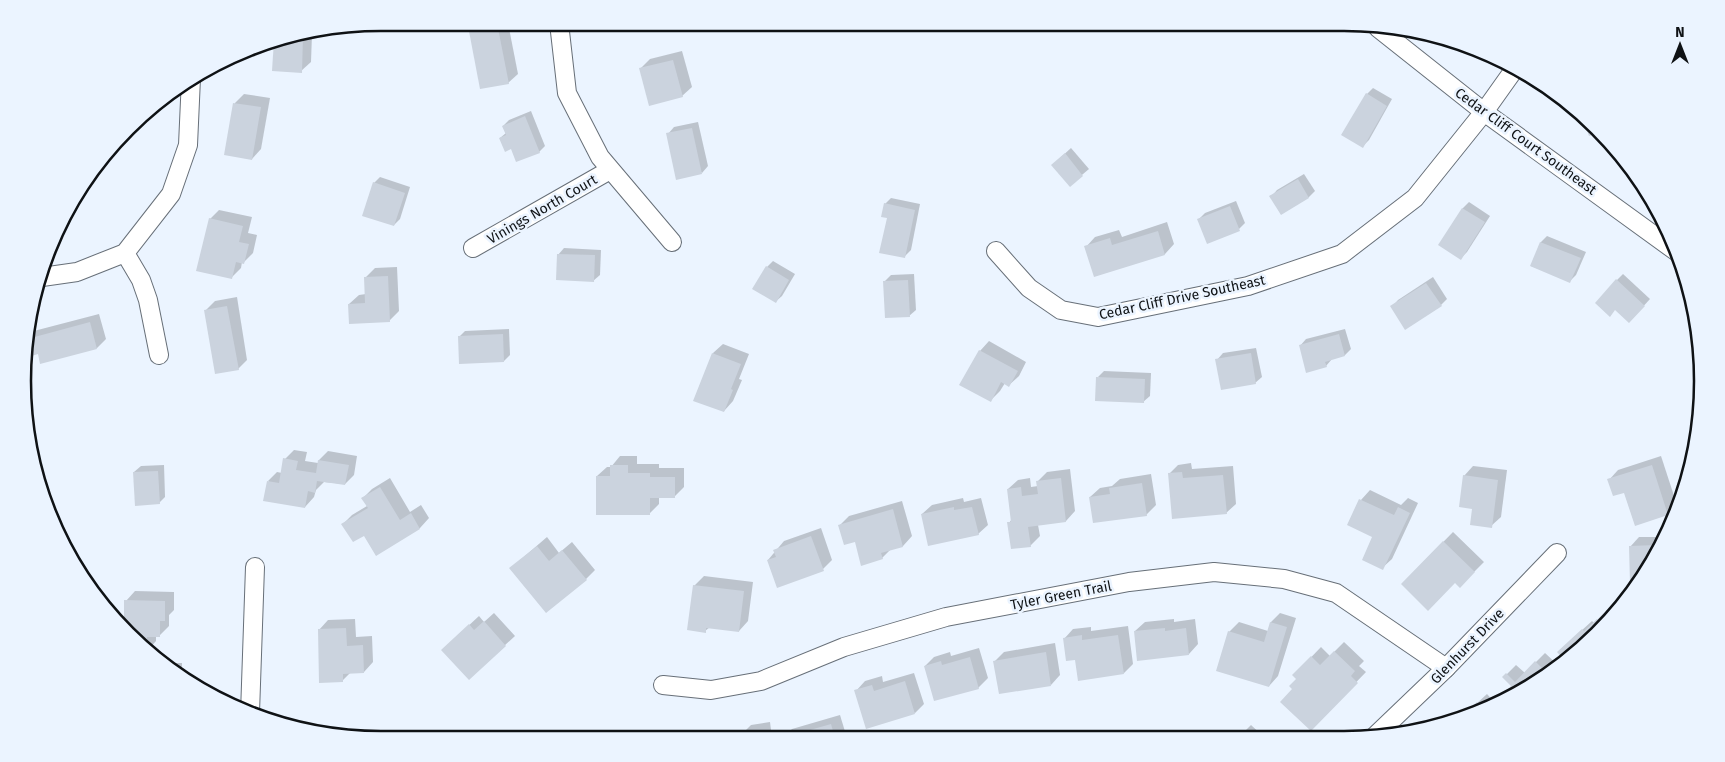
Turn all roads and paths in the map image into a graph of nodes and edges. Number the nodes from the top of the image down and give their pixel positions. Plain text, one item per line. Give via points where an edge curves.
1 (561, 31) edge
2 (1385, 34) edge
3 (1511, 74) edge
4 (191, 88) edge
5 (1484, 112) junction
6 (610, 170) junction
7 (672, 242) dead end
8 (1666, 245) edge
9 (473, 248) dead end
10 (996, 251) dead end
11 (125, 253) junction
12 (48, 276) edge
13 (159, 355) dead end
14 (1557, 553) dead end
15 (255, 567) dead end
16 (1446, 668) junction
17 (662, 685) dead end
18 (250, 705) edge
19 (1383, 729) edge

1 - 6 street via 567,93
2 - 5 street, Cedar Cliff Court Southeast
3 - 5 street, Cedar Cliff Drive Southeast
4 - 11 street via 188,145 171,194
5 - 8 street, Cedar Cliff Court Southeast
5 - 10 street, Cedar Cliff Drive Southeast via 1414,198 1342,254 1248,286 1098,317 1061,310 1029,288
6 - 7 street
6 - 9 street, Vinings North Court
11 - 12 street via 77,272
11 - 13 street via 146,294
14 - 16 street, Glenhurst Drive
15 - 18 street
16 - 17 street, Tyler Green Trail via 1336,592 1284,579 1214,572 1130,582 946,617 844,647 761,681 711,690
16 - 19 street, Glenhurst Drive

